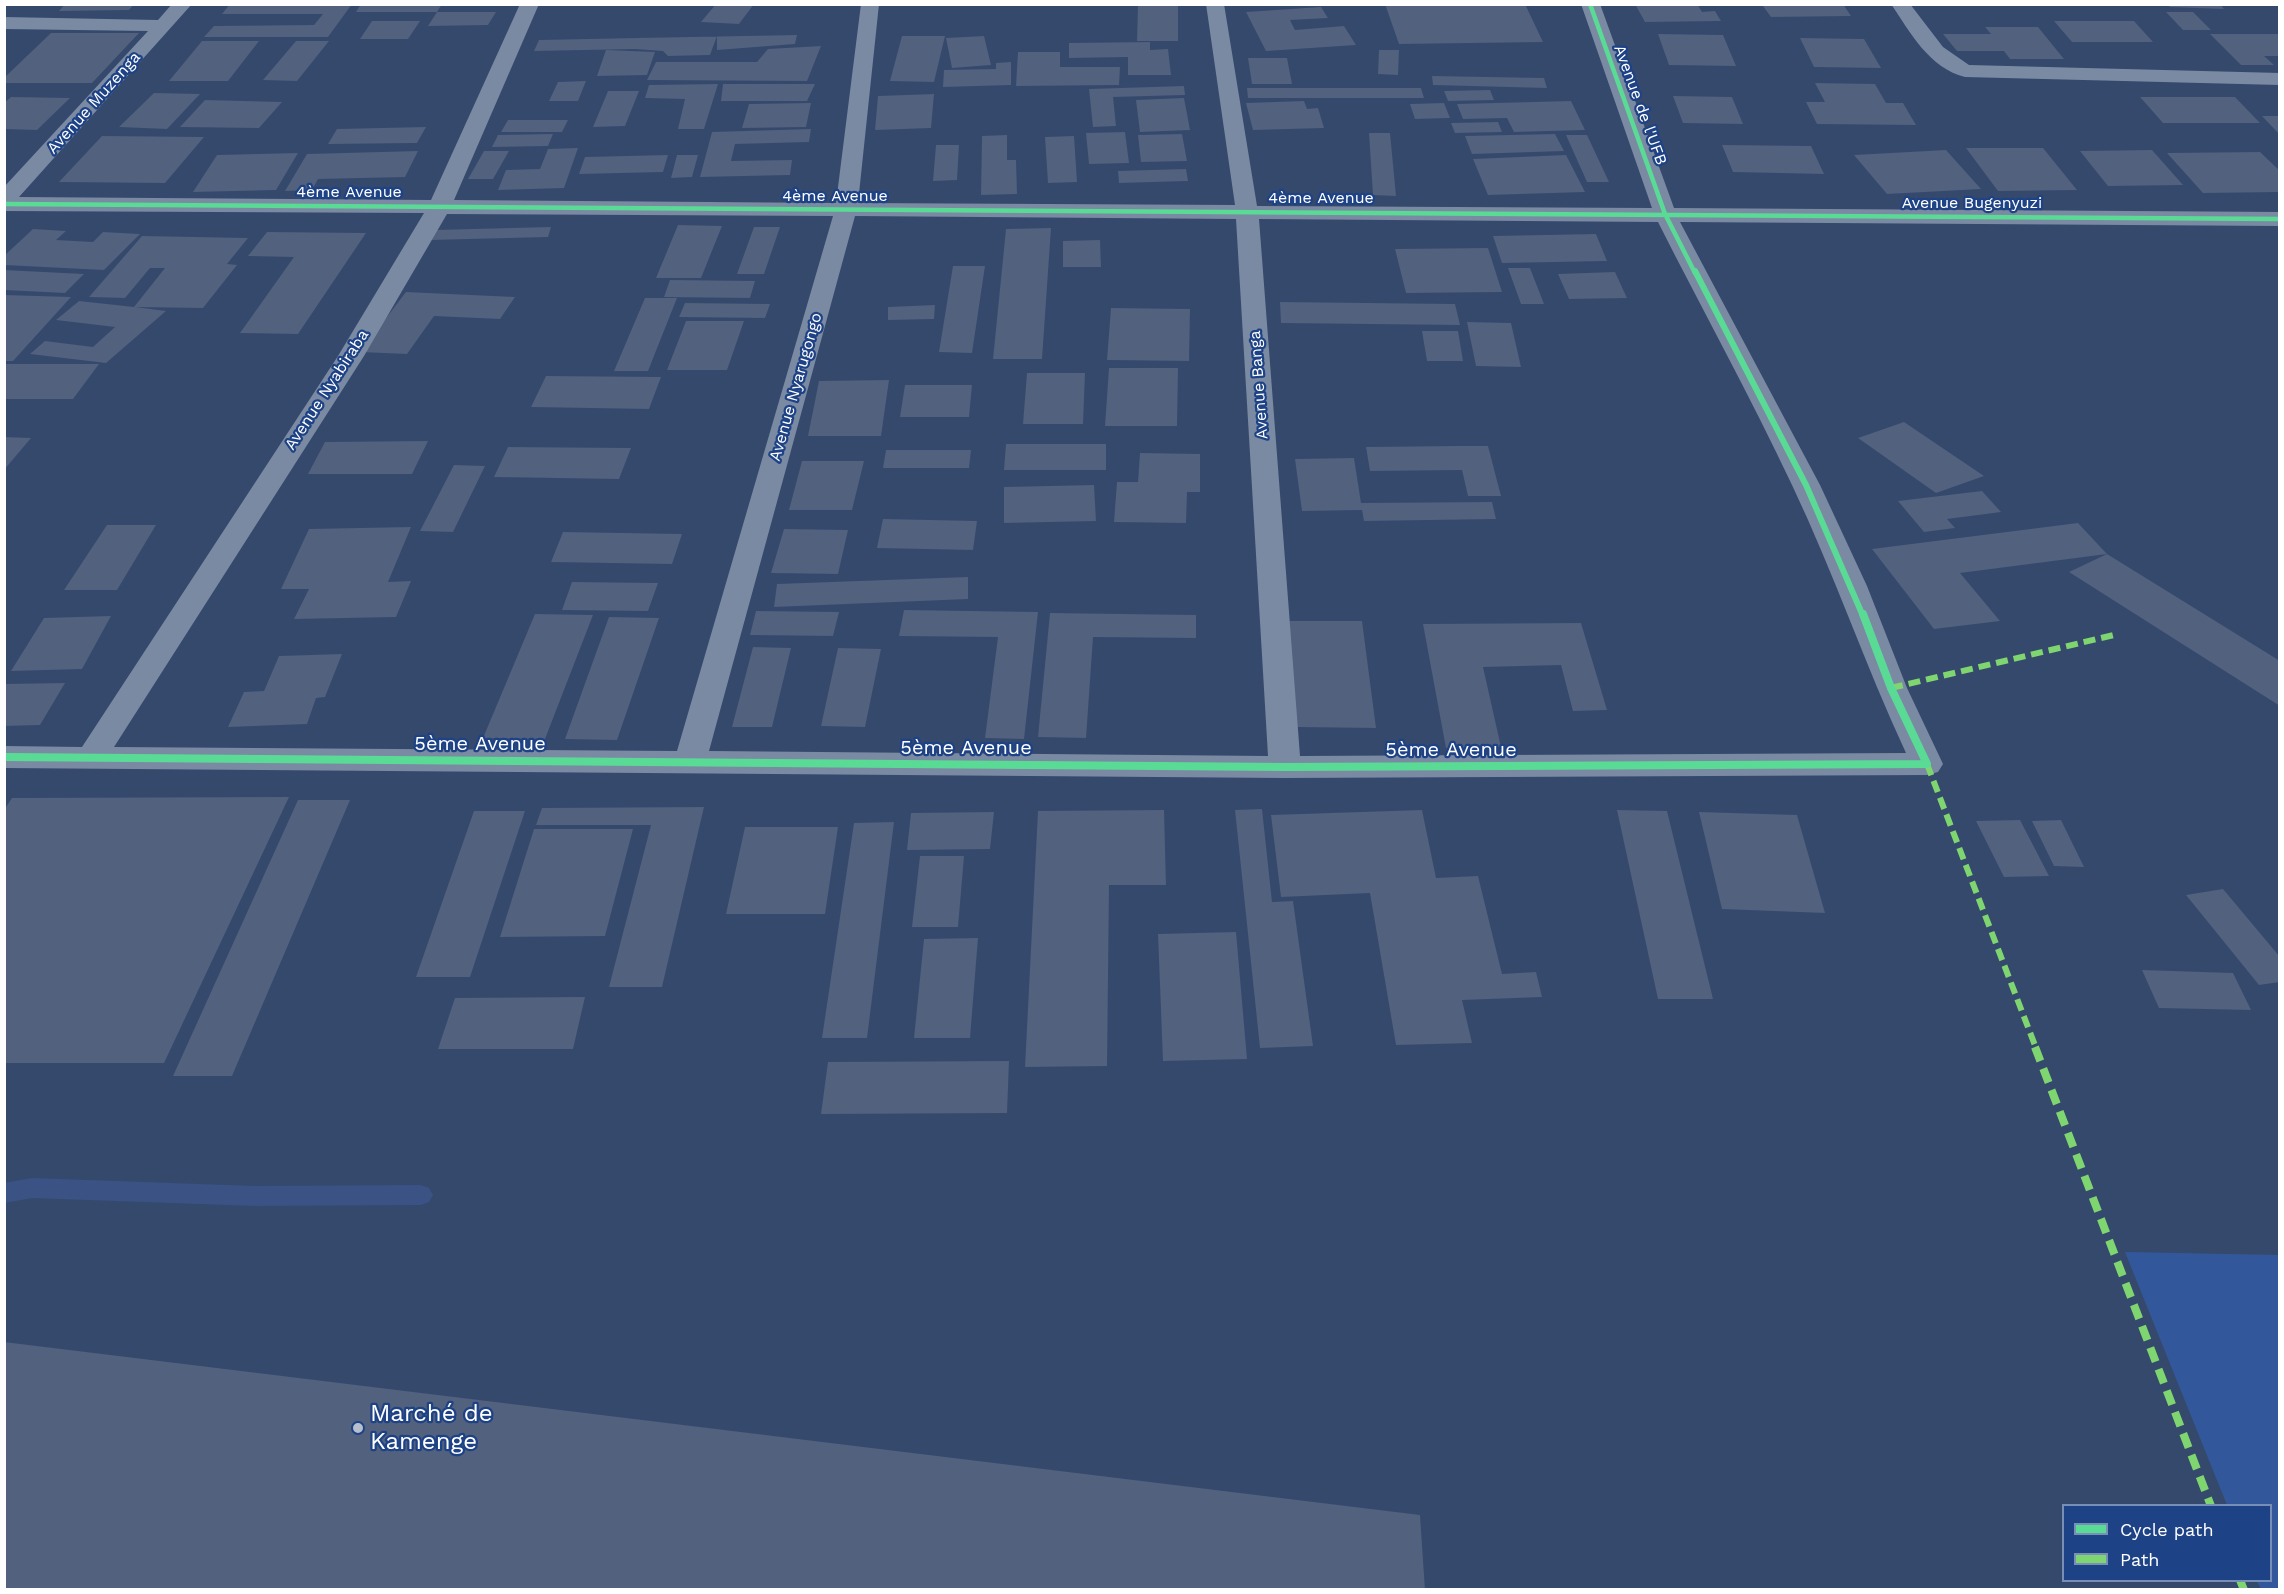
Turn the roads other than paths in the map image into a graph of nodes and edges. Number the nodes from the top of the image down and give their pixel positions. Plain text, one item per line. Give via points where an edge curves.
1 (183, 4) edge
2 (530, 4) edge
3 (870, 4) edge
4 (1215, 4) edge
5 (1590, 4) edge
6 (1900, 4) edge
7 (4, 23) edge
8 (163, 26) junction
9 (2280, 79) edge
10 (4, 203) edge
11 (440, 206) junction
12 (846, 210) junction
13 (1247, 212) junction
14 (1665, 214) junction
15 (2280, 219) edge
16 (4, 757) edge
17 (91, 758) junction
18 (690, 763) junction
19 (1926, 764) joint
20 (1285, 767) junction

1 - 8 street, Avenue Muzenga
2 - 11 street, Avenue Nyabiraba
3 - 12 street, Avenue Nyarugongo
4 - 13 street, Avenue Banga
5 - 14 street, Avenue de l'UFB
6 - 9 street via 1940,57 1965,71
7 - 8 street
8 - 10 street, Avenue Muzenga
10 - 11 street, 4ème Avenue
11 - 12 street, 4ème Avenue
11 - 17 street, Avenue Nyabiraba via 351,356
12 - 13 street, 4ème Avenue
12 - 18 street, Avenue Nyarugongo
13 - 14 street, 4ème Avenue
13 - 20 street, Avenue Banga
14 - 15 street, Avenue Bugenyuzi
14 - 19 street, Avenue de l'UFB via 1806,485 1852,586 1890,688
16 - 17 street, 5ème Avenue
17 - 18 street, 5ème Avenue
18 - 20 street, 5ème Avenue
19 - 20 street, 5ème Avenue

